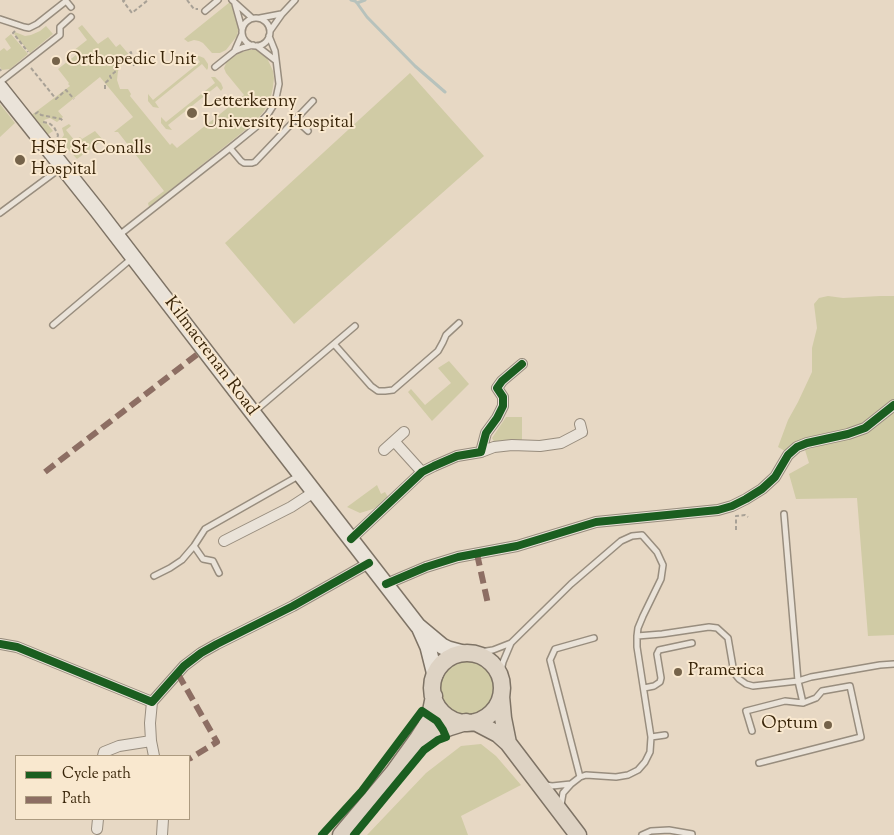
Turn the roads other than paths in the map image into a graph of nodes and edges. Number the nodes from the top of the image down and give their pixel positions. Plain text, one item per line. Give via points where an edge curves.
1 (218, 0) edge
2 (295, 0) edge
3 (234, 2) edge
4 (71, 7) dead end
5 (205, 11) road end
6 (282, 14) junction
7 (70, 17) dead end
8 (252, 18) junction
9 (260, 18) junction
10 (0, 19) edge
11 (242, 31) junction
12 (270, 34) junction
13 (255, 45) junction
14 (235, 51) junction
15 (276, 60) junction
16 (215, 67) dead end
17 (0, 82) edge
18 (0, 88) edge
19 (313, 100) dead end
20 (295, 119) junction
21 (308, 132) dead end
22 (230, 148) junction
23 (62, 167) junction
24 (0, 211) edge
25 (118, 237) junction
26 (134, 257) junction
27 (459, 323) dead end
28 (52, 324) dead end
29 (355, 326) dead end
30 (334, 344) junction
31 (522, 364) dead end
32 (894, 405) edge
33 (252, 413) junction
34 (580, 424) dead end
35 (404, 432) dead end
36 (394, 441) junction
37 (384, 450) dead end
38 (481, 452) junction
39 (422, 472) junction
40 (300, 475) junction
41 (314, 492) junction
42 (784, 514) dead end
43 (351, 539) junction
44 (224, 541) dead end
45 (194, 546) junction
46 (369, 563) junction
47 (219, 573) dead end
48 (154, 576) dead end
49 (386, 584) junction
50 (418, 626) junction
51 (637, 636) junction
52 (594, 638) dead end
53 (511, 643) junction
54 (692, 643) dead end
55 (0, 644) edge
56 (468, 653) junction
57 (894, 664) edge
58 (435, 675) junction
59 (500, 675) junction
60 (798, 681) junction
61 (644, 688) junction
62 (434, 696) junction
63 (501, 696) junction
64 (152, 702) junction
65 (803, 702) junction
66 (470, 722) junction
67 (752, 731) dead end
68 (665, 735) dead end
69 (651, 737) junction
70 (417, 740) junction
71 (151, 741) junction
72 (508, 743) junction
73 (103, 755) edge
74 (154, 755) edge
75 (759, 763) dead end
76 (580, 777) junction
77 (539, 784) junction
78 (570, 784) junction
79 (560, 811) junction
80 (163, 820) edge
81 (162, 835) edge
82 (341, 835) edge
83 (577, 835) edge
84 (642, 835) edge
85 (692, 835) edge

1 - 5 lane
2 - 6 lane
3 - 8 lane
3 - 11 lane
4 - 10 lane via 66,1 29,28
6 - 9 lane
6 - 12 lane
7 - 17 lane via 60,27 60,35
8 - 9 lane
8 - 11 lane
9 - 12 lane via 267,23
11 - 13 lane via 247,42
11 - 14 lane
12 - 13 lane via 266,42
12 - 15 lane
13 - 14 lane
13 - 15 lane
14 - 16 lane
15 - 22 lane via 279,84 272,109
18 - 23 main road, Kilmacrenan Road
19 - 20 lane
20 - 21 lane
20 - 22 lane via 252,163 241,162
22 - 25 lane
23 - 24 lane
23 - 25 main road, Kilmacrenan Road
25 - 26 main road, Kilmacrenan Road
26 - 28 lane
26 - 33 main road, Kilmacrenan Road
27 - 30 lane via 446,334 438,352 392,390 385,392 371,386
29 - 30 lane
30 - 33 lane
31 - 38 street via 497,388 503,397 503,406 486,433
32 - 49 street via 865,428 797,447 788,455 775,477 732,506 596,522 517,546 458,557
33 - 40 main road, Kilmacrenan Road
34 - 38 street via 582,432 561,443 494,447
35 - 36 street
36 - 37 street
36 - 39 street
38 - 39 street via 457,456
39 - 43 street
40 - 41 main road, Kilmacrenan Road
40 - 45 lane via 205,529
41 - 43 main road, Kilmacrenan Road
41 - 44 street
42 - 60 lane
43 - 46 main road, Kilmacrenan Road
45 - 47 lane via 203,559 213,561
45 - 48 lane via 182,560
46 - 49 main road, Kilmacrenan Road
46 - 64 street via 209,648 184,666
49 - 50 main road, Kilmacrenan Road
50 - 56 main road, Kilmacrenan Road via 442,646
50 - 58 main road, Kilmacrenan Road via 428,647
51 - 53 lane via 664,565 642,535 621,541
51 - 60 lane via 717,628 728,638 734,673 739,680 752,686
51 - 61 lane
52 - 76 lane via 555,649 550,660
53 - 56 lane via 493,650
53 - 59 lane
54 - 61 lane via 659,650 662,678 654,686
55 - 64 street via 17,647
56 - 58 main road via 444,662
56 - 59 main road via 483,656
57 - 60 lane
58 - 62 main road
59 - 63 main road
60 - 65 lane
61 - 69 lane
62 - 66 main road via 447,716
62 - 70 main road via 430,716
63 - 66 main road via 492,713
63 - 72 main road
64 - 71 street
65 - 67 lane via 785,701 746,711
65 - 75 lane via 816,698 822,691 850,686 861,737
66 - 70 main road
66 - 72 main road via 498,734
68 - 69 lane
69 - 76 lane via 650,752 638,770 616,777
70 - 82 main road
71 - 73 street via 119,746
71 - 74 street
72 - 77 main road
76 - 78 lane
77 - 78 lane
77 - 79 main road
78 - 79 lane via 563,793
79 - 83 main road
80 - 81 street
84 - 85 lane via 669,830

